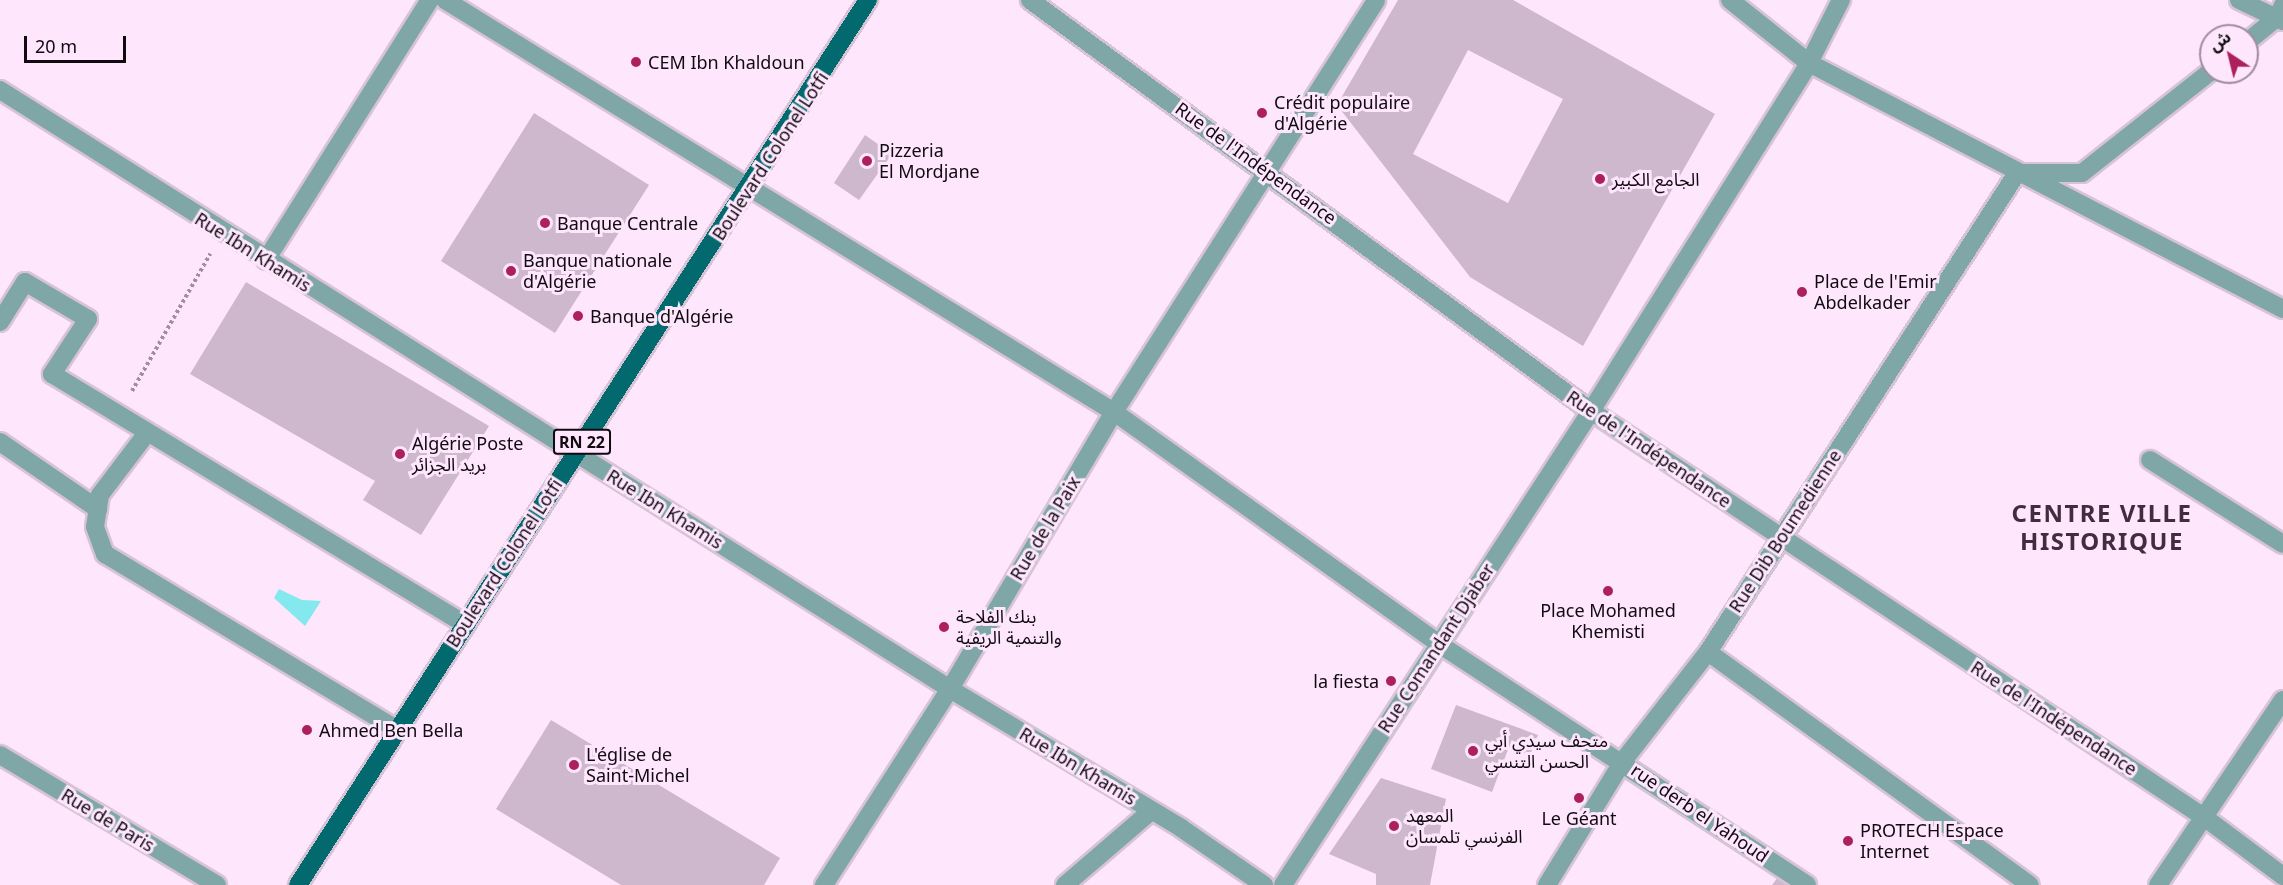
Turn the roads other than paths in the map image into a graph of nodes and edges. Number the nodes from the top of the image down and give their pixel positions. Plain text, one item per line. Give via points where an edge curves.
1 (429, 0) edge
2 (445, 0) edge
3 (868, 0) edge
4 (1029, 0) edge
5 (1377, 0) edge
6 (1730, 0) edge
7 (1841, 0) edge
8 (2239, 0) edge
9 (2281, 15) edge
10 (2259, 32) edge
11 (1809, 63) junction
12 (2199, 80) edge
13 (0, 90) edge
14 (1266, 170) junction
15 (2017, 173) junction
16 (752, 186) junction
17 (266, 260) junction
18 (2283, 309) edge
19 (0, 322) edge
20 (1591, 411) junction
21 (1114, 412) junction
22 (147, 433) junction
23 (0, 442) edge
24 (575, 452) junction
25 (2150, 460) dead end
26 (98, 508) junction
27 (1780, 537) junction
28 (2283, 544) edge
29 (464, 624) junction
30 (1439, 644) junction
31 (1708, 651) junction
32 (950, 689) junction
33 (2283, 700) edge
34 (396, 729) junction
35 (0, 755) edge
36 (1623, 761) junction
37 (1151, 810) junction
38 (2204, 817) junction
39 (2283, 876) edge
40 (1549, 884) edge
41 (217, 885) edge
42 (298, 885) edge
43 (824, 885) edge
44 (1065, 885) edge
45 (1264, 885) edge
46 (1283, 885) edge
47 (1807, 885) edge
48 (2030, 885) edge
49 (2158, 885) edge

1 - 17 street
2 - 16 street, rue derb el Yahoud
3 - 16 main road, Boulevard Colonel Lotfi / RN 22
4 - 14 street, Rue de l'Indépendance
5 - 14 street, Rue de la Paix
6 - 11 street
7 - 11 street, Rue Comandant Djaber
8 - 9 street
9 - 10 street
11 - 15 street
11 - 20 street, Rue Comandant Djaber
12 - 15 street via 2082,173
13 - 17 street, Rue Ibn Khamis
14 - 20 street, Rue de l'Indépendance
14 - 21 street, Rue de la Paix
15 - 18 street
15 - 27 street, Rue Dib Boumedienne
16 - 21 street, rue derb el Yahoud
16 - 24 main road, Boulevard Colonel Lotfi / RN 22
17 - 24 street, Rue Ibn Khamis
19 - 22 street via 25,282 88,319 52,374
20 - 27 street, Rue de l'Indépendance
20 - 30 street, Rue Comandant Djaber
21 - 30 street, rue derb el Yahoud
21 - 32 street, Rue de la Paix
22 - 26 street via 100,495
22 - 29 street
23 - 26 street
24 - 29 main road, Boulevard Colonel Lotfi / RN 22
24 - 32 street, Rue Ibn Khamis
25 - 28 street
26 - 34 street via 95,527 105,554
27 - 31 street, Rue Dib Boumedienne
27 - 38 street, Rue de l'Indépendance
29 - 34 main road, Boulevard Colonel Lotfi / RN 22
30 - 36 street, rue derb el Yahoud
30 - 46 street, Rue Comandant Djaber
31 - 36 street, Rue Dib Boumedienne
31 - 48 street
32 - 37 street, Rue Ibn Khamis
32 - 43 street, Rue de la Paix
33 - 38 street
34 - 42 main road, Boulevard Colonel Lotfi / RN 22
35 - 41 street, Rue de Paris
36 - 40 street, Rue Dib Boumedienne
36 - 47 street, rue derb el Yahoud
37 - 44 street
37 - 45 street, Rue Ibn Khamis
38 - 39 street, Rue de l'Indépendance
38 - 49 street

